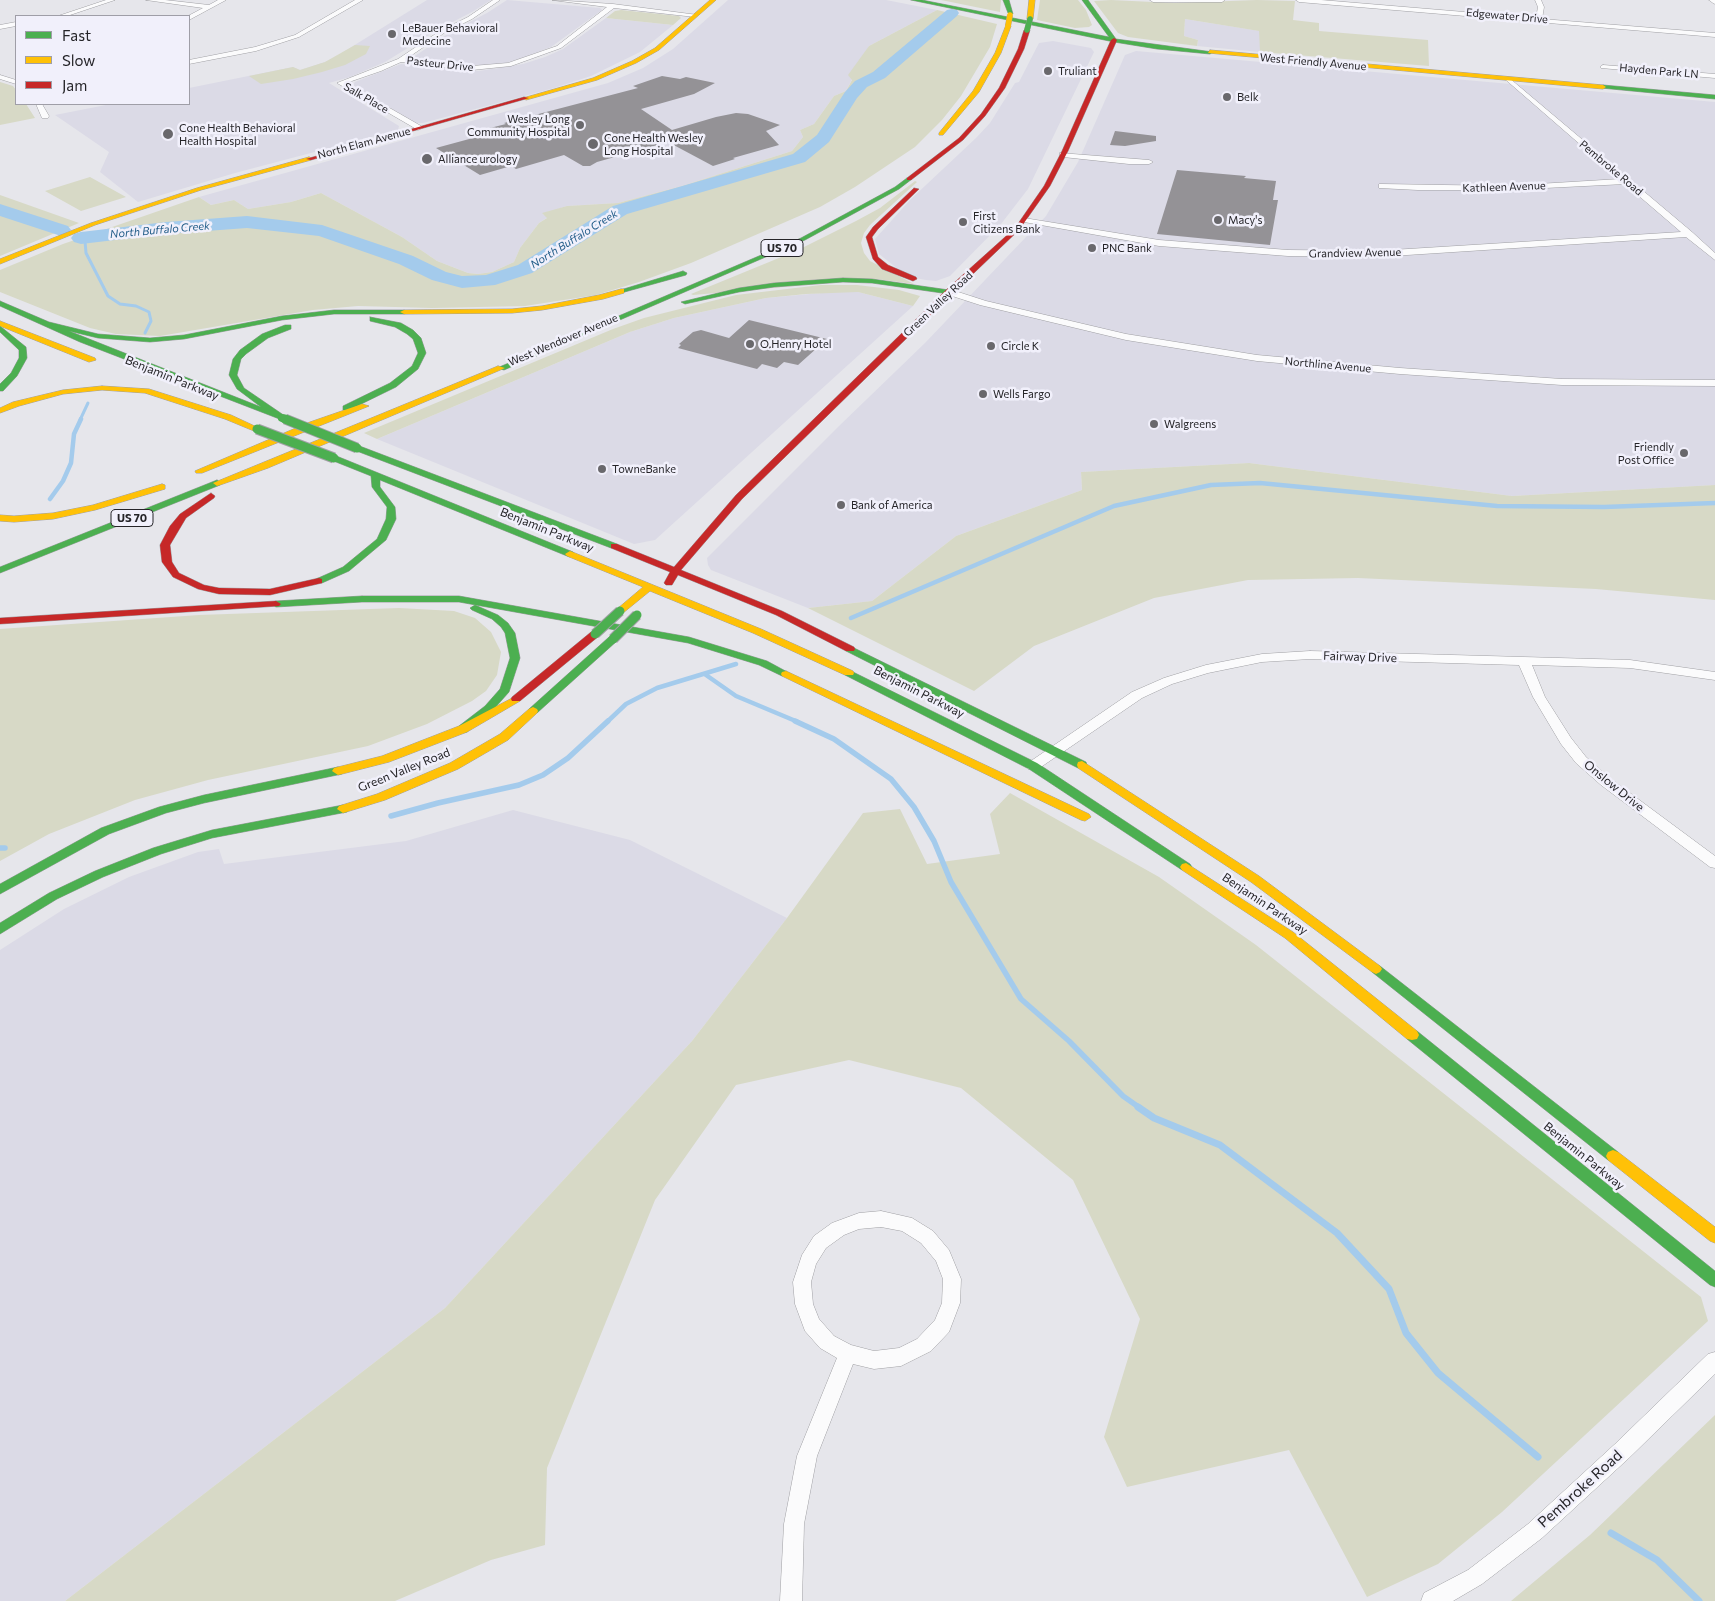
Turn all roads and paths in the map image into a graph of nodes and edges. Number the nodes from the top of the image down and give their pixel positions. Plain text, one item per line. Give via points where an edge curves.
1 (112, 0) edge
2 (149, 0) edge
3 (223, 0) edge
4 (360, 0) edge
5 (497, 0) edge
6 (555, 0) edge
7 (713, 0) edge
8 (914, 0) edge
9 (1006, 0) edge
10 (1014, 0) edge
11 (1032, 0) edge
12 (1085, 0) edge
13 (1153, 0) edge
14 (1222, 0) edge
15 (1299, 0) edge
16 (1538, 0) edge
17 (1375, 3) edge
18 (613, 6) junction
19 (210, 7) junction
20 (64, 15) edge
21 (695, 15) junction
22 (190, 17) edge
23 (1010, 18) junction
24 (1539, 19) junction
25 (1099, 20) junction
26 (15, 24) edge
27 (0, 27) edge
28 (1067, 31) junction
29 (1715, 34) edge
30 (1114, 40) junction
31 (1172, 48) junction
32 (1109, 56) junction
33 (400, 60) junction
34 (190, 62) edge
35 (1603, 67) dead end
36 (1715, 76) edge
37 (0, 77) edge
38 (1508, 79) junction
39 (15, 82) edge
40 (1715, 97) edge
41 (40, 105) edge
42 (45, 116) dead end
43 (418, 128) junction
44 (961, 139) junction
45 (934, 140) dead end
46 (1063, 155) junction
47 (1149, 162) dead end
48 (1627, 181) junction
49 (1382, 186) dead end
50 (1024, 220) junction
51 (1689, 234) junction
52 (1715, 257) edge
53 (0, 262) edge
54 (949, 292) junction
55 (0, 304) edge
56 (610, 306) dead end
57 (0, 323) edge
58 (51, 324) junction
59 (0, 328) edge
60 (589, 331) junction
61 (107, 366) dead end
62 (142, 380) dead end
63 (1715, 384) edge
64 (411, 387) dead end
65 (0, 389) edge
66 (0, 411) edge
67 (228, 417) junction
68 (282, 418) junction
69 (313, 424) junction
70 (265, 466) junction
71 (188, 476) dead end
72 (375, 476) junction
73 (0, 518) edge
74 (79, 523) dead end
75 (0, 570) edge
76 (676, 570) junction
77 (650, 586) junction
78 (660, 595) junction
79 (410, 599) junction
80 (641, 612) dead end
81 (0, 621) edge
82 (1524, 662) junction
83 (1715, 676) edge
84 (464, 729) junction
85 (1055, 750) junction
86 (1033, 766) junction
87 (1715, 863) edge
88 (1184, 866) junction
89 (0, 890) edge
90 (0, 929) edge
91 (1715, 1236) edge
92 (1715, 1280) edge
93 (848, 1354) junction
94 (1715, 1360) edge
95 (790, 1601) edge
96 (1432, 1601) edge

1 - 20 street
2 - 19 street
3 - 19 street
4 - 34 street via 297,36 256,49
5 - 33 street
6 - 18 street
7 - 21 main road, North Elam Avenue
8 - 28 main road, West Friendly Avenue
9 - 23 main road
10 - 23 main road
11 - 44 main road, West Wendover Avenue / US 70 via 1021,49 1002,88
12 - 25 main road
13 - 14 street
15 - 17 street, Edgewater Drive
16 - 24 street via 1541,7
17 - 24 street, Edgewater Drive
18 - 21 street
18 - 33 street, Pasteur Drive via 558,47 509,65 472,68
19 - 22 street
21 - 43 main road, North Elam Avenue via 657,48 616,71 562,90
23 - 45 main road via 998,53 976,92
24 - 29 street, Edgewater Drive
25 - 28 main road via 1091,29
25 - 30 main road
26 - 27 street
28 - 30 main road, West Friendly Avenue
28 - 32 main road
30 - 31 main road, West Friendly Avenue
30 - 32 main road, Green Valley Road
31 - 32 main road via 1140,49
31 - 38 main road, West Friendly Avenue
32 - 46 main road, Green Valley Road
33 - 43 street, Salk Place via 340,83
35 - 36 street, Hayden Park LN
37 - 39 street
38 - 40 main road, West Friendly Avenue
38 - 48 street, Pembroke Road
41 - 42 street
43 - 53 main road, North Elam Avenue via 183,194 93,224
44 - 54 main road via 950,156 869,237 875,258 884,266
44 - 60 main road, West Wendover Avenue / US 70 via 897,188 840,220
46 - 47 street
46 - 50 main road, Green Valley Road
48 - 49 street, Kathleen Avenue via 1505,188
48 - 51 street, Pembroke Road
50 - 51 street, Grandview Avenue via 1159,242 1288,253 1381,253
50 - 54 main road, Green Valley Road
51 - 52 street, Pembroke Road
54 - 60 main road via 872,281 774,285 688,301
54 - 63 street, Northline Avenue via 1126,337 1258,358 1569,382
54 - 76 main road, Green Valley Road via 739,497
55 - 58 main road, Benjamin Parkway
56 - 58 main road, West Wendover Avenue via 692,270 600,297 519,311 334,312 150,340 98,336
57 - 61 main road, Benjamin Parkway
58 - 68 main road, Benjamin Parkway
59 - 65 main road via 23,349 23,358 14,374
60 - 70 main road, West Wendover Avenue / US 70
62 - 67 main road, Benjamin Parkway
64 - 69 main road
66 - 67 main road via 62,392 102,388 146,391
67 - 72 main road, Benjamin Parkway, bridge
68 - 69 main road via 241,389 233,375 237,360 251,344 278,330 338,318 372,319 398,325 417,338 422,353 415,367 393,385
68 - 76 main road, Benjamin Parkway, bridge
69 - 71 main road
70 - 72 main road via 202,501 183,516 165,545 167,562 176,575 201,587 219,591 270,592 320,581 346,569 381,540 392,519 391,507 376,487
70 - 75 main road, West Wendover Avenue / US 70
72 - 77 main road, Benjamin Parkway
73 - 74 main road, US 70 via 53,516 166,485
76 - 77 main road, Green Valley Road
76 - 78 main road, Green Valley Road
76 - 85 main road, Benjamin Parkway via 779,613
77 - 78 main road, Benjamin Parkway
77 - 84 main road, Green Valley Road, bridge via 517,698
78 - 86 main road, Benjamin Parkway via 840,668
79 - 81 main road via 304,602
79 - 84 main road via 482,610 506,625 510,633 515,658 505,690
79 - 88 main road via 459,599 495,604 688,640 763,663
80 - 90 main road, Green Valley Road, bridge via 504,737 454,766 381,797 339,810 212,834 157,851 52,896
82 - 83 street, Fairway Drive via 1630,664
82 - 85 street, Fairway Drive via 1310,655 1262,658 1168,680 1137,695
82 - 87 street, Onslow Drive via 1539,697 1581,760
84 - 89 main road, Green Valley Road via 377,761 336,772 162,810 105,831
85 - 86 street, Fairway Drive
85 - 91 main road, Benjamin Parkway via 1170,822 1340,941
86 - 88 main road, Benjamin Parkway
88 - 92 main road, Benjamin Parkway via 1289,935
93 - 93 street via 827,1342 812,1325 804,1304 802,1282 808,1261 820,1242 838,1229 859,1221 881,1219 906,1224 927,1237 943,1256 952,1279 951,1303 942,1326 924,1345 901,1357 874,1360
93 - 95 street via 806,1456 794,1524
94 - 96 street, Pembroke Road via 1535,1530 1475,1577

